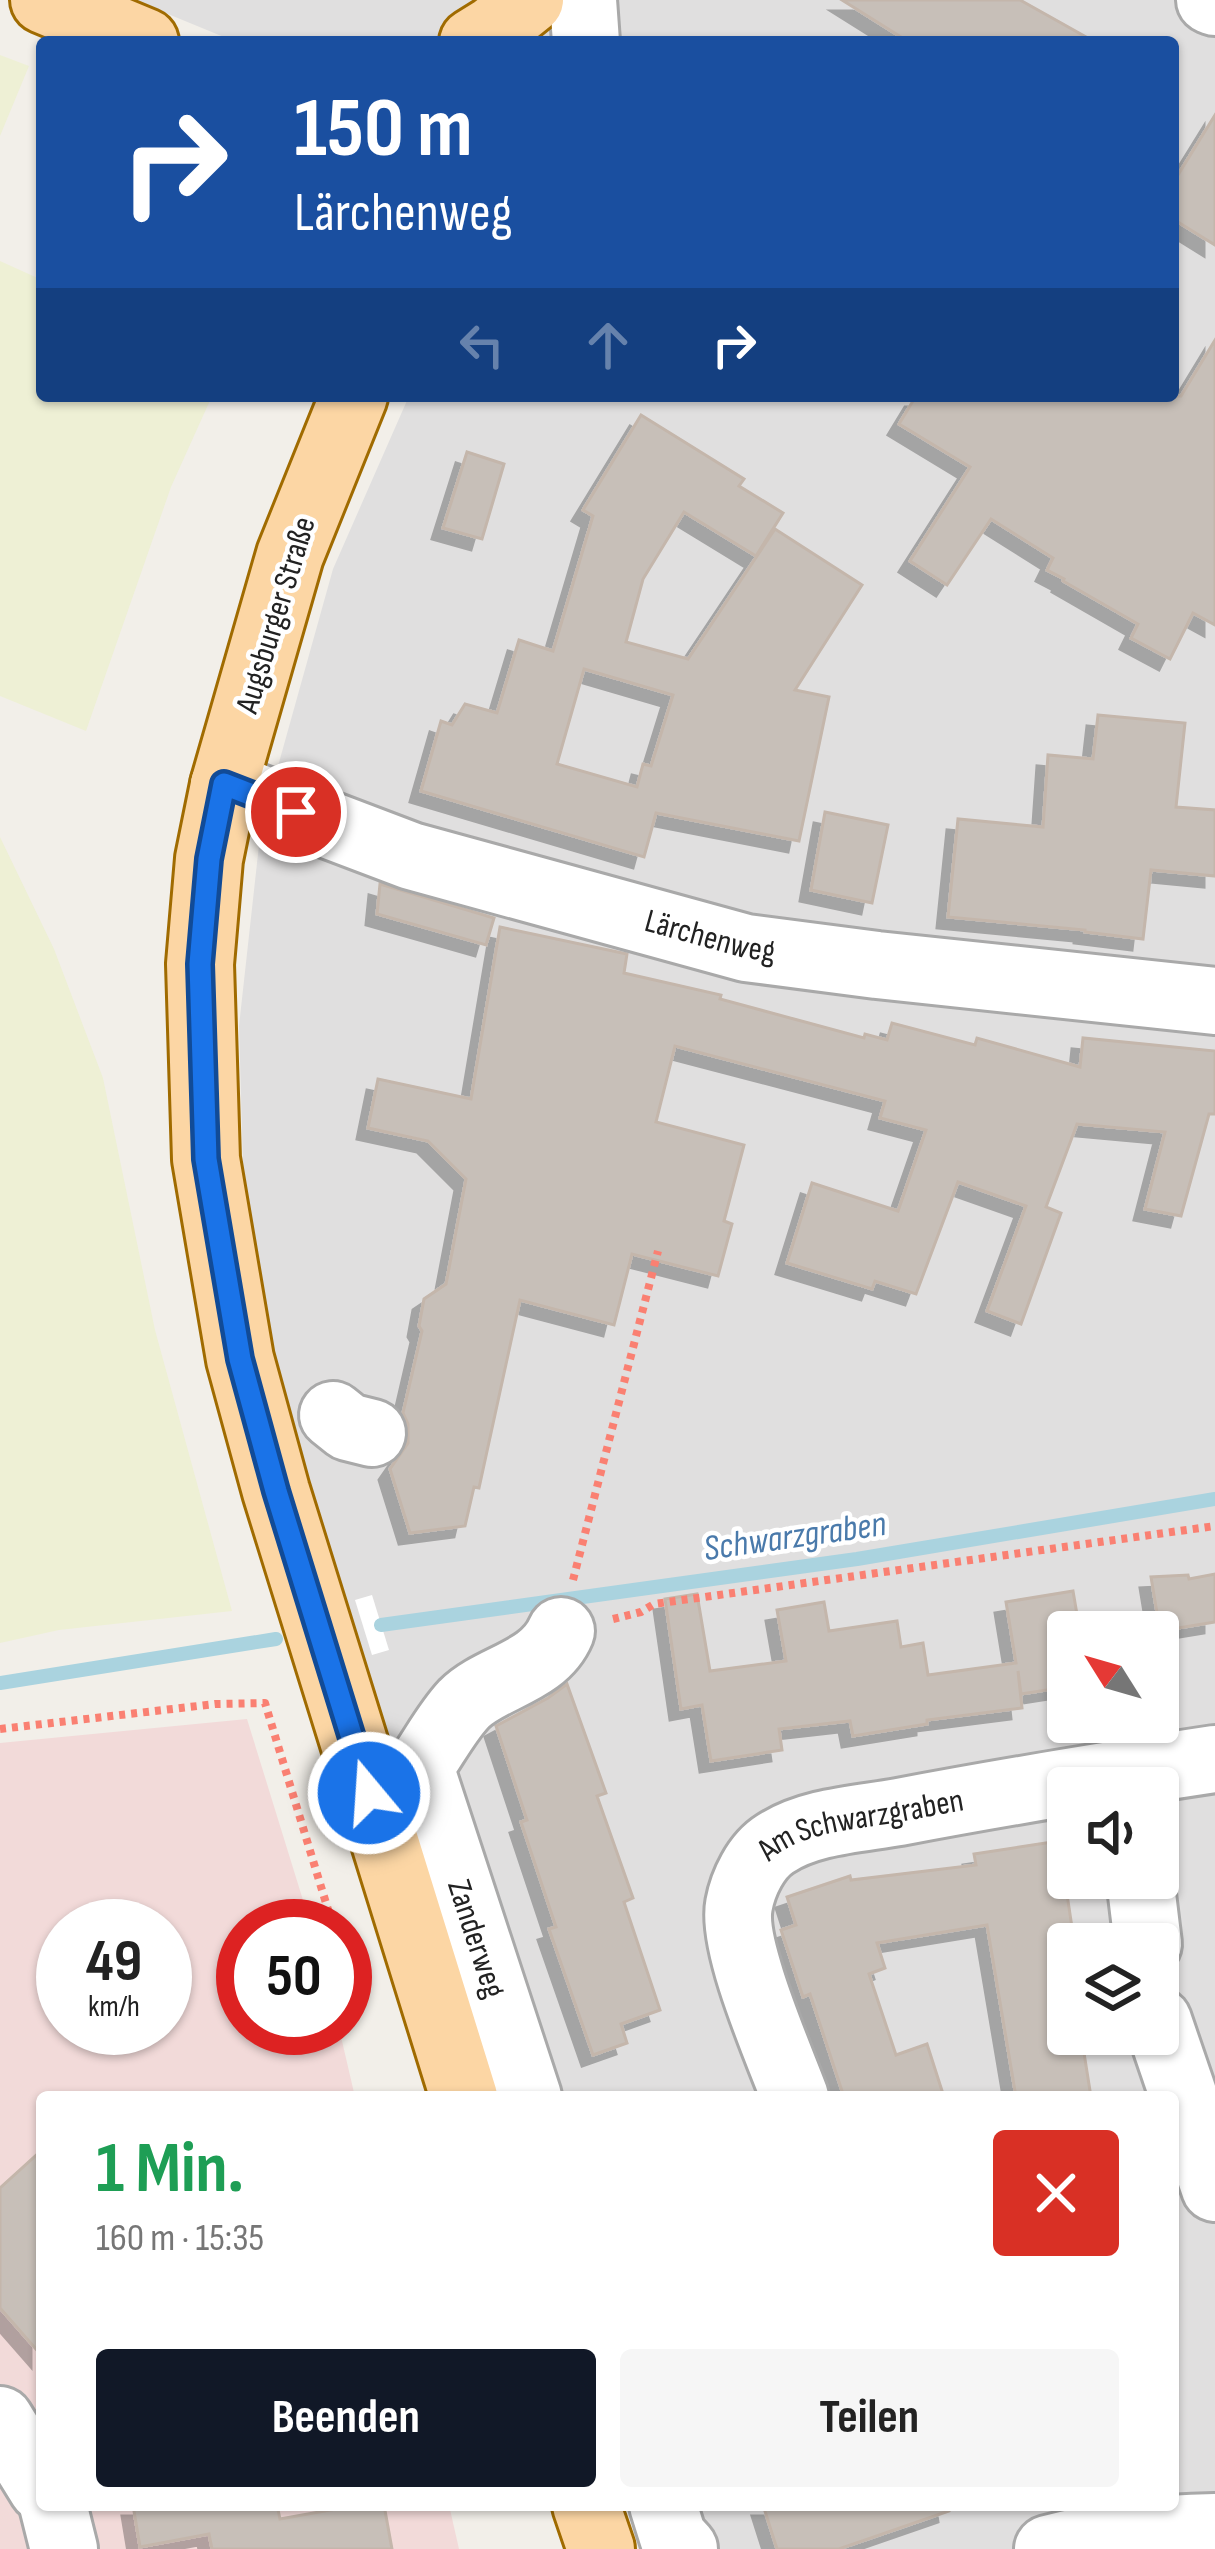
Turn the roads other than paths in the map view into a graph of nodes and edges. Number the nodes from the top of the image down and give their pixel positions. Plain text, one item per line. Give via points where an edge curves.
1 (44, 0) edge
2 (150, 0) edge
3 (530, 0) edge
4 (559, 0) edge
5 (584, 0) edge
6 (131, 36) edge
7 (146, 36) edge
8 (483, 36) edge
9 (541, 36) edge
10 (586, 36) edge
11 (352, 402) edge
12 (224, 784) junction
13 (1215, 1001) edge
14 (567, 1606) road end
15 (1215, 1759) edge
16 (1179, 1768) edge
17 (1047, 1787) edge
18 (1170, 2055) edge
19 (462, 2091) edge
20 (526, 2091) edge
21 (793, 2091) edge
22 (1215, 2188) edge
23 (0, 2420) edge
24 (36, 2478) edge
25 (54, 2511) edge
26 (665, 2511) edge
27 (1215, 2527) edge
28 (64, 2549) edge
29 (684, 2549) edge
30 (1048, 2549) edge

1 - 6 main road
2 - 7 street
3 - 8 main road
4 - 9 main road
5 - 10 street
11 - 12 main road, Augsburger Straße via 290,555
12 - 13 street, Lärchenweg via 411,856 746,948
12 - 19 main road, Augsburger Straße via 209,859 201,1008 206,1159 240,1359
14 - 20 street, Zanderweg via 556,1642 465,1703 420,1767
15 - 16 street, Am Schwarzgraben
17 - 21 street, Am Schwarzgraben via 803,1831 772,1845 738,1907 740,1944
18 - 22 street
23 - 24 street
25 - 28 street
26 - 29 street
27 - 30 street via 1154,2528

